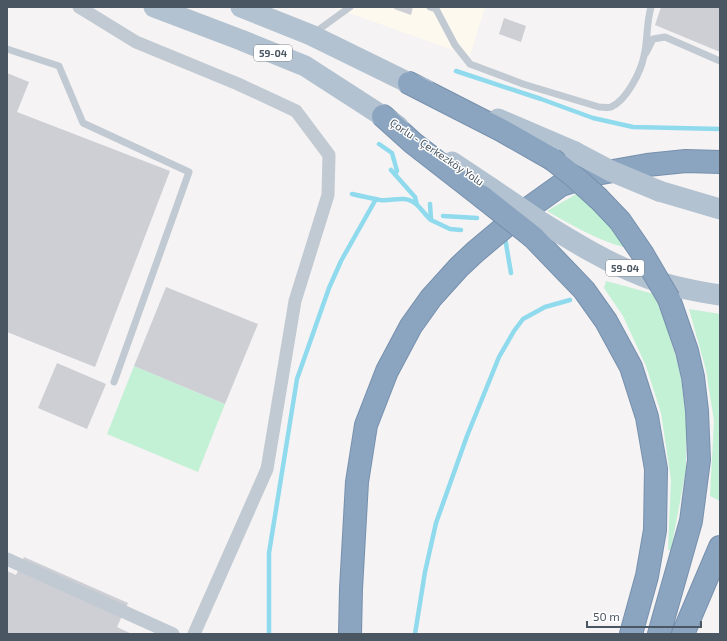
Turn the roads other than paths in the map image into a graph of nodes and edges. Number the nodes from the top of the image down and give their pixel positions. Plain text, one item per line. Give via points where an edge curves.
1 (79, 7) edge
2 (154, 7) edge
3 (241, 7) edge
4 (350, 7) edge
5 (430, 7) edge
6 (651, 7) edge
7 (269, 12) edge
8 (311, 35) junction
9 (7, 49) edge
10 (644, 56) junction
11 (720, 61) edge
12 (409, 83) junction
13 (383, 116) joint
14 (720, 162) edge
15 (720, 209) edge
16 (535, 229) junction
17 (720, 295) edge
18 (114, 382) dead end
19 (720, 547) edge
20 (7, 559) edge
21 (173, 634) edge
22 (194, 634) edge
23 (350, 634) edge
24 (631, 634) edge
25 (659, 634) edge
26 (683, 634) edge

1 - 22 street via 136,42 296,111 329,155 328,195 295,301 267,469
2 - 13 main road, Çorlu - Çerkezköy Yolu / 59-04 via 305,66
3 - 7 main road, 59-04
4 - 8 lane
5 - 10 lane via 436,9 455,45 470,64 523,84 599,107 610,107 628,92
6 - 10 lane via 647,20
7 - 8 main road, 59-04
8 - 12 main road, 59-04
9 - 18 lane via 59,66 83,123 189,172
10 - 11 lane via 653,39 665,37
12 - 15 main road, 59-04, bridge via 575,152 658,191
12 - 25 highway, bridge via 501,130 552,159 577,178 620,221 669,299 693,377 699,460 691,521
13 - 16 highway, bridge via 413,144 486,192
14 - 23 highway via 686,161 647,165 596,174 561,185 519,215 475,252 431,298 411,326 387,371 366,424 357,482
16 - 17 main road, 59-04 via 640,276 683,289
16 - 24 highway via 606,321 631,367 647,417 656,469 655,530 647,576
19 - 26 highway
20 - 21 street

